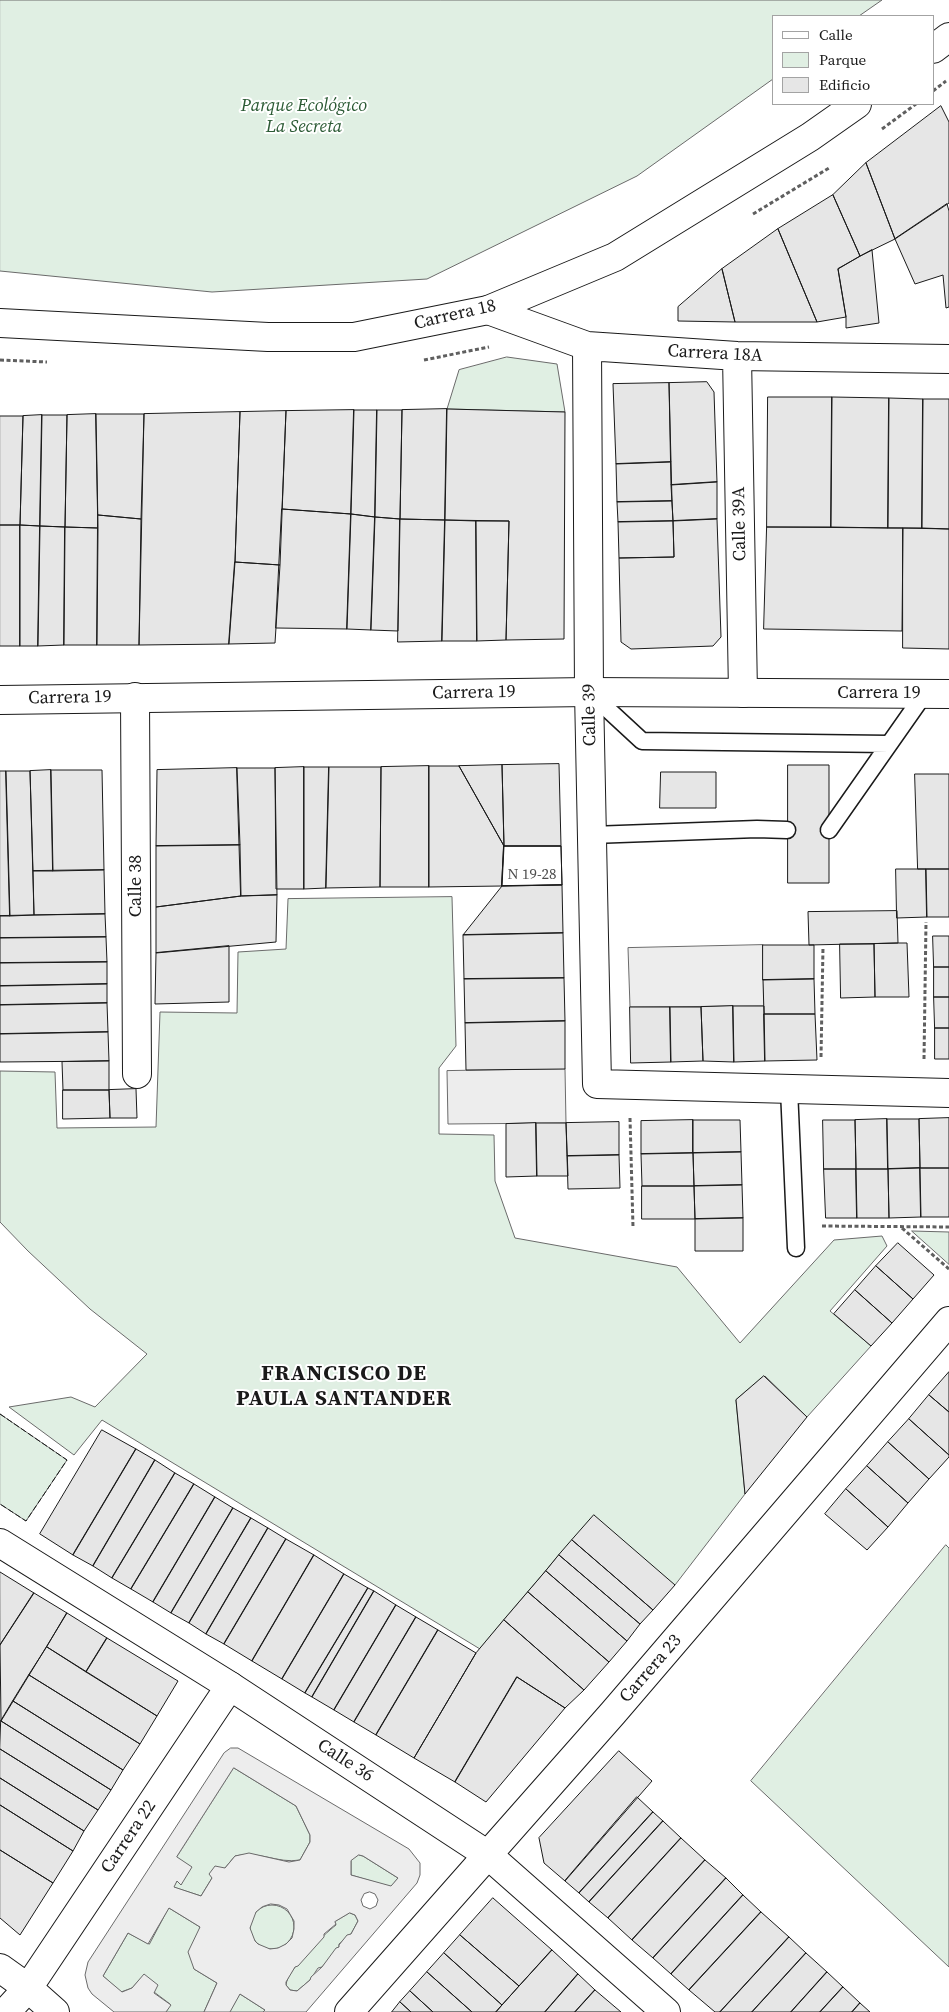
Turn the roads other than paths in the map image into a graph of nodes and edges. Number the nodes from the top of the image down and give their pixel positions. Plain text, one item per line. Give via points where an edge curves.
1 (949, 37) edge
2 (934, 48) edge
3 (856, 105) edge
4 (488, 310) junction
5 (0, 323) edge
6 (587, 346) junction
7 (737, 356) junction
8 (949, 360) edge
9 (589, 692) junction
10 (743, 693) junction
11 (937, 694) edge
12 (135, 697) junction
13 (0, 700) edge
14 (889, 744) junction
15 (787, 830) dead end
16 (829, 830) dead end
17 (592, 835) junction
18 (137, 1074) dead end
19 (789, 1088) junction
20 (936, 1093) edge
21 (796, 1248) dead end
22 (945, 1334) edge
23 (0, 1543) edge
24 (230, 1686) junction
25 (488, 1855) junction
26 (0, 1968) edge
27 (28, 1988) junction
28 (6, 2012) edge
29 (54, 2012) edge
30 (349, 2012) edge
31 (666, 2012) edge

1 - 2 street
3 - 4 street, Carrera 18 via 810,137 615,257
4 - 5 street, Carrera 18 via 354,337 268,337
4 - 6 street, Carrera 18A
6 - 7 street, Carrera 18A
6 - 9 street, Calle 39
7 - 8 street, Carrera 18A
7 - 10 street, Calle 39A
9 - 10 street, Carrera 19
9 - 12 street, Carrera 19
9 - 14 lane via 642,741
9 - 17 street, Calle 39
10 - 11 street, Carrera 19
11 - 14 lane
12 - 13 street, Carrera 19
12 - 18 street, Calle 38
14 - 16 lane
15 - 17 lane
17 - 19 street, Calle 39 via 597,1084
19 - 20 street
19 - 21 lane
22 - 25 street, Carrera 23
23 - 24 street, Calle 36
24 - 25 street, Calle 36
24 - 27 street, Carrera 22
25 - 30 street, Carrera 23
25 - 31 street, Calle 36
26 - 27 street
27 - 28 street, Carrera 22
27 - 29 street

